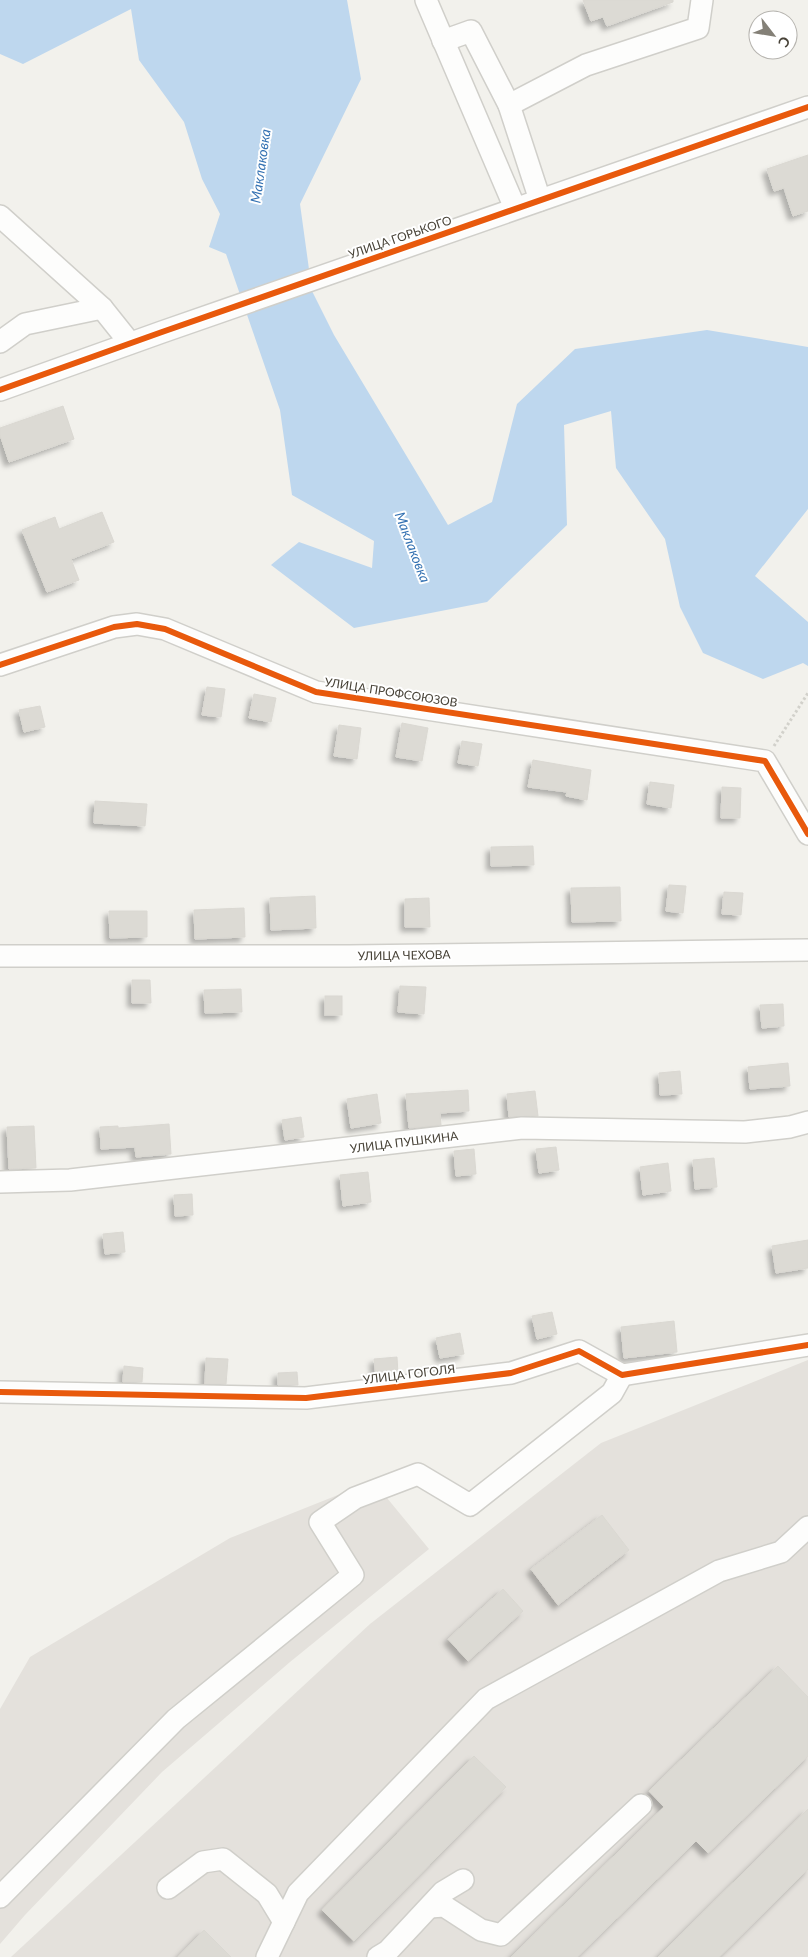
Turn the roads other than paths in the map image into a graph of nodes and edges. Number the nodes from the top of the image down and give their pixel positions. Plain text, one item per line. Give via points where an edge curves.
1 (426, 0) edge
2 (702, 0) edge
3 (443, 41) junction
4 (509, 105) junction
5 (808, 107) edge
6 (540, 200) junction
7 (515, 208) junction
8 (0, 216) edge
9 (102, 308) junction
10 (0, 342) edge
11 (130, 344) junction
12 (0, 390) edge
13 (0, 665) edge
14 (808, 834) edge
15 (808, 950) edge
16 (0, 956) edge
17 (808, 1122) edge
18 (0, 1182) edge
19 (808, 1345) edge
20 (622, 1375) junction
21 (0, 1392) edge
22 (808, 1527) edge
23 (641, 1805) dead end
24 (463, 1880) dead end
25 (168, 1888) dead end
26 (0, 1898) edge
27 (430, 1907) junction
28 (284, 1922) junction
29 (267, 1957) edge
30 (378, 1957) edge

1 - 3 street
2 - 4 street via 698,28 586,66
3 - 4 street via 471,31
3 - 7 street
4 - 6 street
5 - 6 street, УЛИЦА ГОРЬКОГО
6 - 7 street, УЛИЦА ГОРЬКОГО
7 - 11 street, УЛИЦА ГОРЬКОГО
8 - 9 street
9 - 10 street via 25,324
9 - 11 street
11 - 12 street, УЛИЦА ГОРЬКОГО
13 - 14 street, УЛИЦА ПРОФСОЮЗОВ via 114,627 137,624 165,629 316,692 765,761
15 - 16 street, УЛИЦА ЧЕХОВА via 339,956
17 - 18 street, УЛИЦА ПУШКИНА via 745,1132 522,1128 70,1180
19 - 20 street
20 - 21 street, УЛИЦА ГОГОЛЯ via 579,1351 511,1373 306,1398
20 - 26 street via 612,1393 470,1505 418,1474 356,1498 320,1522 353,1575 176,1718
22 - 28 street via 781,1552 718,1571 486,1699 298,1893
23 - 27 street via 501,1935 480,1930 444,1906
24 - 27 street via 443,1892
25 - 28 street via 203,1862 223,1859 267,1894
27 - 30 street via 388,1951
28 - 29 street

